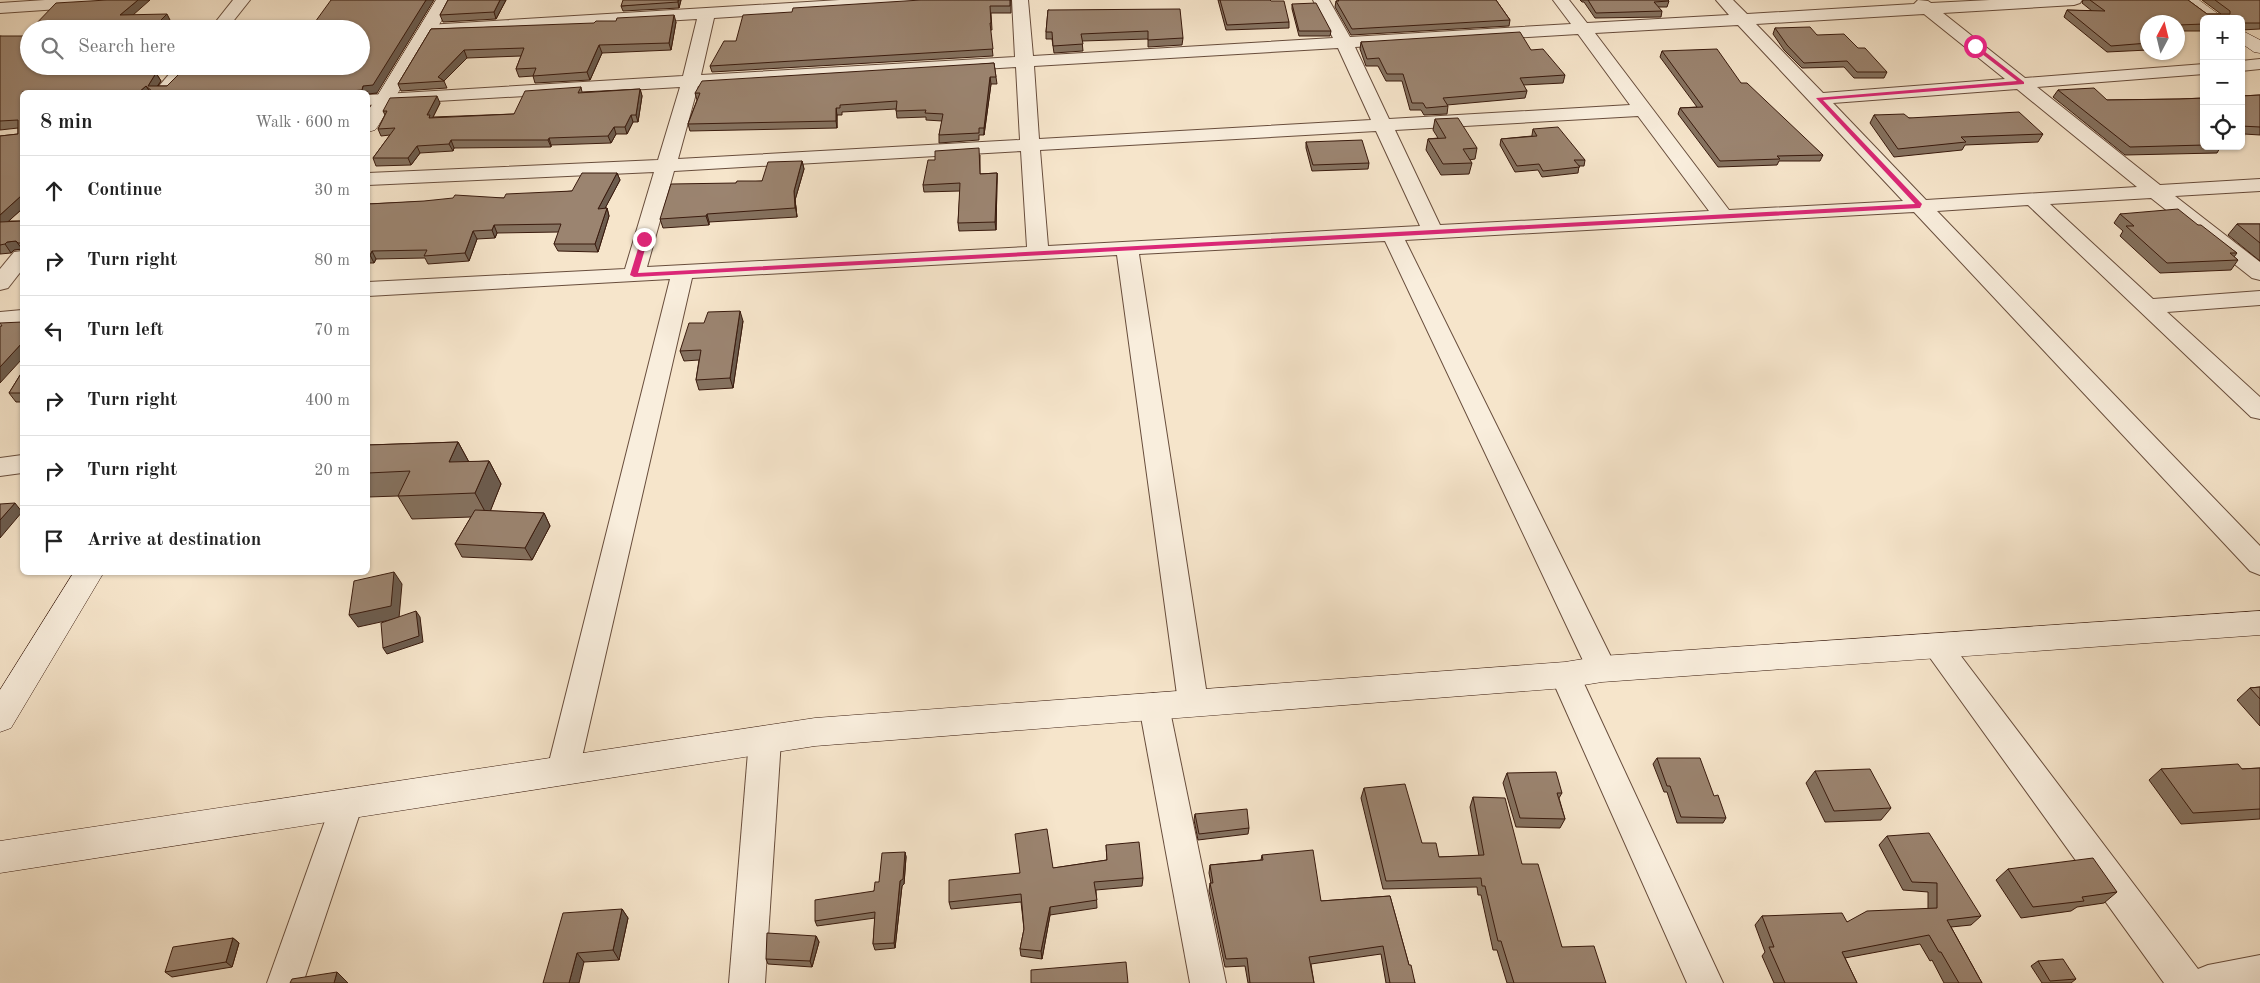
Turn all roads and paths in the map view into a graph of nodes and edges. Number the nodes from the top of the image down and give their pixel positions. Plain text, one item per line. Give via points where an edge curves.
1 (9, 0) edge
2 (118, 0) edge
3 (242, 0) edge
4 (445, 0) edge
5 (921, 0) edge
6 (1020, 0) edge
7 (1321, 0) edge
8 (1561, 0) edge
9 (1724, 0) edge
10 (2074, 0) edge
11 (2187, 0) edge
12 (1923, 4) edge
13 (0, 8) edge
14 (707, 13) junction
15 (2210, 15) edge
16 (1743, 19) junction
17 (225, 20) edge
18 (1583, 28) junction
19 (427, 30) junction
20 (2245, 38) edge
21 (1344, 42) junction
22 (2260, 48) edge
23 (1023, 61) junction
24 (2260, 64) edge
25 (2245, 66) edge
26 (2200, 69) edge
27 (178, 75) edge
28 (691, 80) junction
29 (2022, 83) junction
30 (165, 90) edge
31 (1818, 98) junction
32 (376, 99) edge
33 (1644, 110) junction
34 (370, 119) edge
35 (1383, 126) junction
36 (1030, 144) junction
37 (666, 166) junction
38 (370, 179) edge
39 (2260, 185) edge
40 (2155, 192) junction
41 (2033, 199) junction
42 (1920, 206) junction
43 (1723, 216) junction
44 (1433, 232) junction
45 (1392, 234) junction
46 (1127, 248) junction
47 (1038, 253) junction
48 (20, 259) edge
49 (683, 272) junction
50 (2260, 273) edge
51 (634, 275) junction
52 (0, 283) edge
53 (370, 289) edge
54 (2260, 298) edge
55 (2148, 306) junction
56 (20, 317) edge
57 (0, 319) edge
58 (2260, 411) edge
59 (20, 464) edge
60 (0, 467) edge
61 (2260, 564) edge
62 (88, 575) edge
63 (2260, 623) edge
64 (1938, 647) junction
65 (1602, 669) junction
66 (1565, 675) junction
67 (1193, 702) junction
68 (1154, 706) junction
69 (0, 718) edge
70 (765, 740) junction
71 (563, 770) junction
72 (347, 804) junction
73 (0, 857) edge
74 (2260, 973) edge
75 (285, 983) edge
76 (747, 983) edge
77 (1208, 983) edge
78 (1705, 983) edge
79 (2186, 983) edge
80 (2208, 983) edge

1 - 13 street
2 - 13 street
3 - 17 street
4 - 19 street
5 - 14 street
6 - 23 street
7 - 21 street
8 - 18 street
9 - 16 street
10 - 12 street
11 - 15 street
12 - 16 street
12 - 29 street
14 - 19 street via 570,14
14 - 28 street
16 - 18 street
16 - 31 street
18 - 21 street
18 - 33 street
19 - 32 street
20 - 22 street
21 - 23 street
21 - 35 street
23 - 28 street
23 - 36 street
24 - 25 street
26 - 29 street
27 - 30 street
28 - 32 street
28 - 37 street
29 - 31 street
29 - 40 street
31 - 42 street
32 - 34 street
33 - 35 street
33 - 43 street
35 - 36 street
35 - 44 street
36 - 37 street
36 - 47 street
37 - 38 street
37 - 51 street
39 - 40 street
40 - 41 street
40 - 50 street
41 - 42 street
41 - 55 street
42 - 43 street
42 - 61 street
43 - 44 street
44 - 45 street
45 - 46 street
45 - 65 street
46 - 47 street
46 - 67 street
47 - 49 street
48 - 52 street
49 - 51 street
49 - 71 street
51 - 53 street
54 - 55 street
55 - 58 street
56 - 57 street
59 - 60 street
62 - 69 street
63 - 64 street
64 - 65 street
64 - 79 street
65 - 66 street
66 - 67 street
66 - 78 street
67 - 68 street
68 - 70 street via 815,732
68 - 77 street
70 - 71 street
70 - 76 street
71 - 72 street
72 - 73 street
72 - 75 street
74 - 80 street

